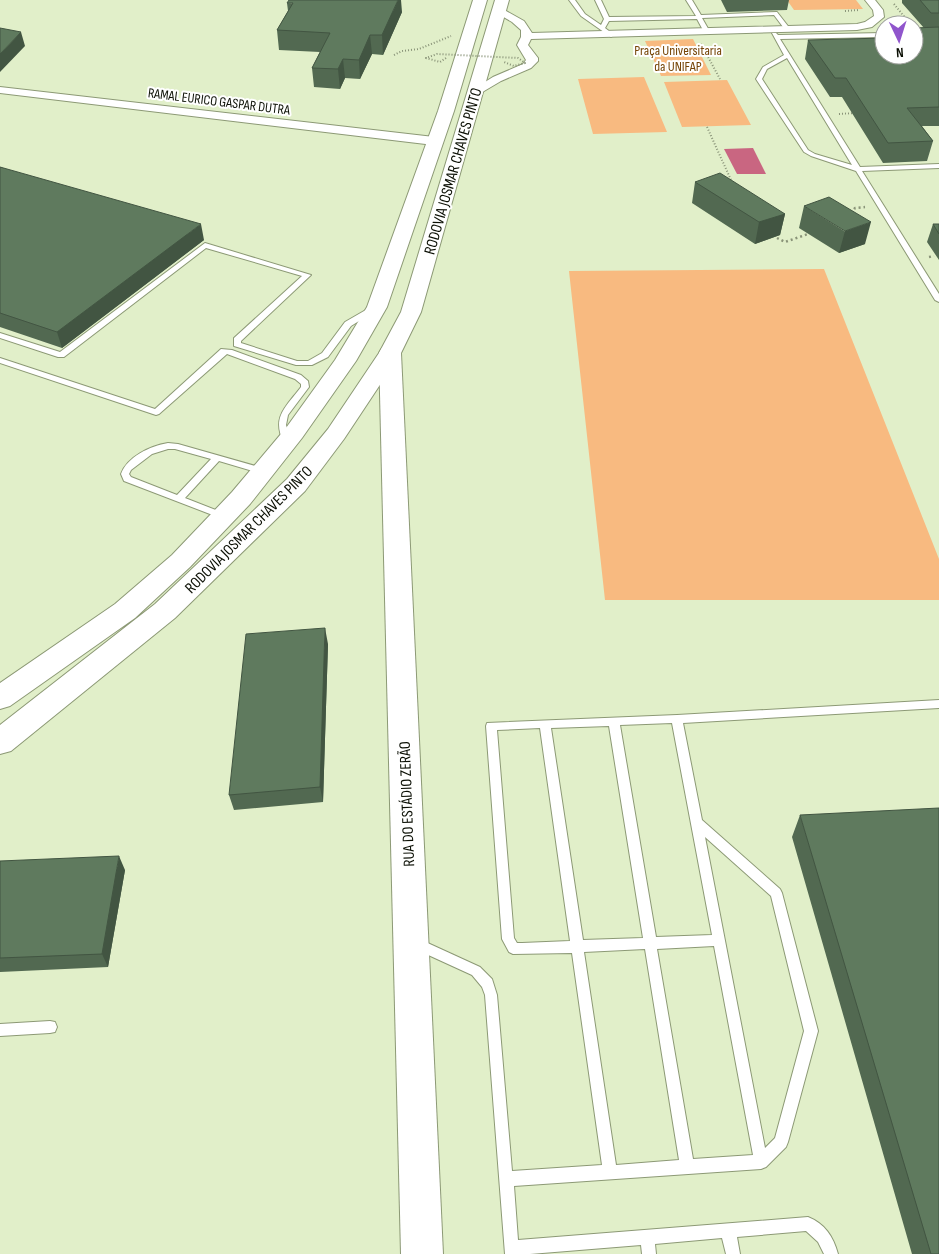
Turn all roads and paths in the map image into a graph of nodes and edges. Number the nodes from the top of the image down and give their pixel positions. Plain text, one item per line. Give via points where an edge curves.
1 (572, 0) edge
2 (598, 0) edge
3 (689, 0) edge
4 (870, 0) edge
5 (890, 0) edge
6 (493, 3) edge
7 (903, 15) edge
8 (699, 17) junction
9 (607, 19) junction
10 (788, 30) junction
11 (606, 31) junction
12 (707, 32) junction
13 (457, 34) dead end
14 (774, 34) junction
15 (874, 35) edge
16 (527, 36) junction
17 (697, 37) dead end
18 (449, 50) dead end
19 (394, 55) dead end
20 (787, 56) junction
21 (504, 62) dead end
22 (720, 79) dead end
23 (0, 90) edge
24 (475, 92) junction
25 (860, 113) edge
26 (833, 114) dead end
27 (707, 127) dead end
28 (434, 141) junction
29 (939, 166) edge
30 (857, 169) junction
31 (725, 188) edge
32 (866, 207) dead end
33 (847, 219) edge
34 (808, 234) edge
35 (777, 238) edge
36 (929, 283) junction
37 (939, 283) edge
38 (939, 300) edge
39 (377, 307) junction
40 (0, 335) edge
41 (390, 353) junction
42 (0, 360) edge
43 (288, 441) junction
44 (217, 458) junction
45 (263, 471) junction
46 (179, 499) junction
47 (223, 516) junction
48 (0, 698) edge
49 (938, 706) edge
50 (677, 719) junction
51 (614, 722) junction
52 (545, 724) junction
53 (0, 742) edge
54 (699, 824) junction
55 (720, 940) junction
56 (411, 942) junction
57 (650, 942) junction
58 (577, 946) junction
59 (50, 1027) dead end
60 (0, 1030) edge
61 (761, 1162) junction
62 (687, 1167) junction
63 (610, 1172) junction
64 (506, 1179) junction
65 (728, 1231) junction
66 (646, 1237) junction
67 (512, 1251) edge
68 (422, 1254) edge
69 (649, 1254) edge
70 (733, 1254) edge
71 (830, 1254) edge

1 - 11 lane via 583,15
2 - 9 lane
3 - 8 lane
4 - 10 street via 880,14 868,25
5 - 7 path
6 - 16 street via 522,24
6 - 24 main road, RODOVIA JOSMAR CHAVES PINTO
6 - 28 main road, RODOVIA JOSMAR CHAVES PINTO
8 - 9 lane
8 - 10 lane via 775,13
8 - 12 lane
9 - 11 lane
10 - 14 street
11 - 12 street
11 - 16 street
12 - 14 street
13 - 19 path
14 - 15 lane
14 - 20 lane
16 - 24 street via 522,45 532,61
17 - 22 path
18 - 21 path, bridge via 446,58 437,62 426,58 438,54 518,58 524,63 512,66
20 - 30 lane
20 - 30 lane via 765,68 759,79 806,151
23 - 28 street, RAMAL EURICO GASPAR DUTRA
24 - 41 main road, RODOVIA JOSMAR CHAVES PINTO via 411,312
25 - 26 path
27 - 31 path via 731,180
28 - 39 main road, RODOVIA JOSMAR CHAVES PINTO
29 - 30 lane
30 - 36 lane
32 - 33 path via 855,208
34 - 35 path via 785,242
36 - 37 lane
36 - 38 lane
39 - 40 lane via 348,324 325,356 309,363 296,363 240,346 237,340 307,275 205,245 61,355
39 - 43 main road, RODOVIA JOSMAR CHAVES PINTO via 345,362
41 - 53 main road, RODOVIA JOSMAR CHAVES PINTO via 336,434 296,485 166,611
41 - 56 main road, RUA DO ESTÁDIO ZERÃO
42 - 43 lane via 156,412 224,351 229,352 302,379 305,387 284,415 282,425
43 - 45 main road, RODOVIA JOSMAR CHAVES PINTO
44 - 45 lane
44 - 46 lane
44 - 46 lane via 165,445 154,447 127,469 127,479
45 - 47 main road, RODOVIA JOSMAR CHAVES PINTO
46 - 47 lane
47 - 48 main road, RODOVIA JOSMAR CHAVES PINTO via 181,561 125,611
49 - 50 lane
50 - 51 lane
50 - 54 lane
51 - 52 lane
51 - 57 lane
52 - 58 lane
52 - 58 lane via 491,726 508,939 513,948 522,949
54 - 55 lane
54 - 61 lane via 776,893 811,1031 781,1142
55 - 57 lane
55 - 61 lane
56 - 64 lane via 476,971 488,983
56 - 68 main road, RUA DO ESTÁDIO ZERÃO
57 - 58 lane
57 - 62 lane
58 - 63 lane
59 - 60 lane
61 - 62 lane
62 - 63 lane
63 - 64 lane
64 - 67 lane
65 - 66 lane
65 - 70 lane
65 - 71 lane via 808,1224 827,1240
66 - 67 lane
66 - 69 lane

